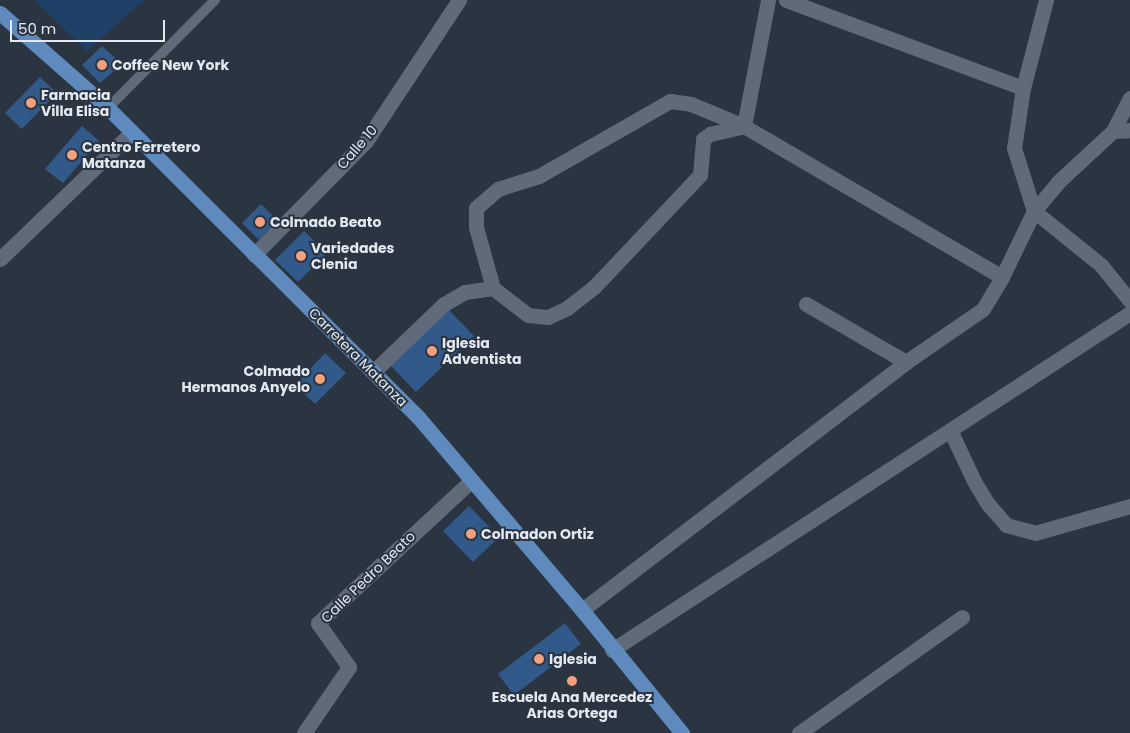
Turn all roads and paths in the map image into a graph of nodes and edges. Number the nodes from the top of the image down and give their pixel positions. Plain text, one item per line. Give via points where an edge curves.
1 (215, 0) edge
2 (459, 0) edge
3 (768, 0) edge
4 (786, 0) edge
5 (1046, 0) edge
6 (0, 13) edge
7 (1023, 88) junction
8 (1130, 98) edge
9 (108, 108) junction
10 (744, 126) junction
11 (1130, 130) edge
12 (1113, 131) junction
13 (132, 132) junction
14 (1034, 211) junction
15 (254, 255) junction
16 (0, 259) edge
17 (1002, 277) junction
18 (493, 288) junction
19 (1130, 301) edge
20 (806, 304) dead end
21 (1130, 313) edge
22 (906, 362) junction
23 (373, 372) junction
24 (950, 430) junction
25 (471, 481) junction
26 (1130, 506) edge
27 (582, 610) junction
28 (962, 618) dead end
29 (612, 650) junction
30 (304, 733) edge
31 (682, 733) edge
32 (799, 733) edge

1 - 9 lane
2 - 15 street, Calle 10 via 366,141
3 - 10 street
4 - 7 street
5 - 7 street
6 - 9 main road, Carretera Matanza
7 - 14 street via 1014,148
8 - 12 street
9 - 13 main road, Carretera Matanza
10 - 17 street
10 - 18 street via 710,134 703,139 700,176 594,287 567,308 548,317 528,315
10 - 18 street via 691,104 670,101 539,176 498,190 476,208 476,227
11 - 12 street
12 - 14 street via 1058,182
13 - 15 main road, Carretera Matanza
13 - 16 street
14 - 17 street
14 - 19 street via 1101,265
15 - 23 main road, Carretera Matanza
17 - 22 street via 983,310
18 - 23 street via 465,292 444,304
20 - 22 street
21 - 24 street
22 - 27 street
23 - 25 main road, Carretera Matanza via 418,418
24 - 26 street via 974,481 1006,525 1035,533
24 - 29 street
25 - 27 main road, Carretera Matanza
25 - 30 street, Calle Pedro Beato via 318,623 350,667
27 - 29 main road, Carretera Matanza
28 - 32 street
29 - 31 main road, Carretera Matanza

